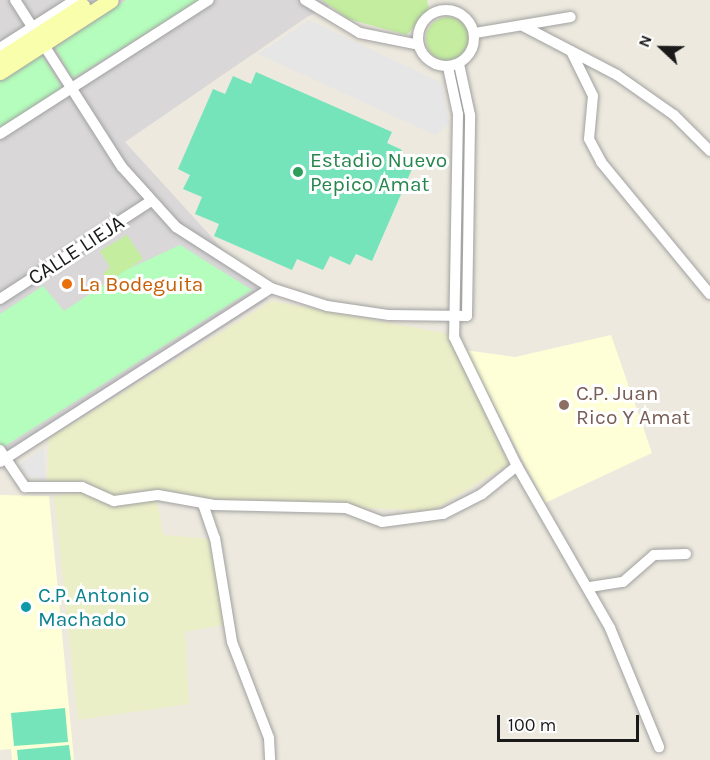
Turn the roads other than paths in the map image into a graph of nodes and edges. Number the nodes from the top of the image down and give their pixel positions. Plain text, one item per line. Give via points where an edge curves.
1 (15, 0) edge
2 (75, 0) edge
3 (92, 0) edge
4 (111, 0) edge
5 (209, 0) edge
6 (305, 0) edge
7 (431, 0) edge
8 (440, 7) edge
9 (571, 17) dead end
10 (523, 26) junction
11 (475, 33) junction
12 (37, 36) junction
13 (419, 45) junction
14 (0, 48) edge
15 (571, 51) junction
16 (0, 59) edge
17 (453, 65) junction
18 (0, 72) edge
19 (71, 88) junction
20 (0, 134) edge
21 (710, 151) edge
22 (151, 201) junction
23 (271, 288) junction
24 (710, 294) edge
25 (0, 299) edge
26 (461, 316) junction
27 (2, 457) edge
28 (517, 466) junction
29 (203, 504) junction
30 (686, 554) dead end
31 (590, 587) junction
32 (659, 747) dead end
33 (270, 760) edge

1 - 12 street
2 - 12 street
3 - 12 street
4 - 12 street
5 - 19 street
6 - 13 street via 360,33
7 - 8 street
8 - 11 street via 460,13
8 - 13 street via 422,25
9 - 10 street
10 - 11 street
10 - 15 street
11 - 17 street via 472,51
12 - 14 street
12 - 16 street
12 - 18 street
12 - 19 street
13 - 17 street via 432,63
15 - 21 street via 646,95
15 - 24 street via 593,96 589,139 601,162
17 - 26 street via 458,114
19 - 20 street
19 - 22 street
22 - 23 street via 215,257
22 - 25 street, CALLE LIEJA
23 - 26 street via 327,306
23 - 27 street
26 - 28 street via 454,337
27 - 29 street via 25,488 82,487 114,501 158,495
28 - 29 street via 482,494 423,519 382,522 346,508
28 - 31 street
29 - 33 street via 215,538 230,633 269,738
30 - 31 street via 654,555 623,582
31 - 32 street

